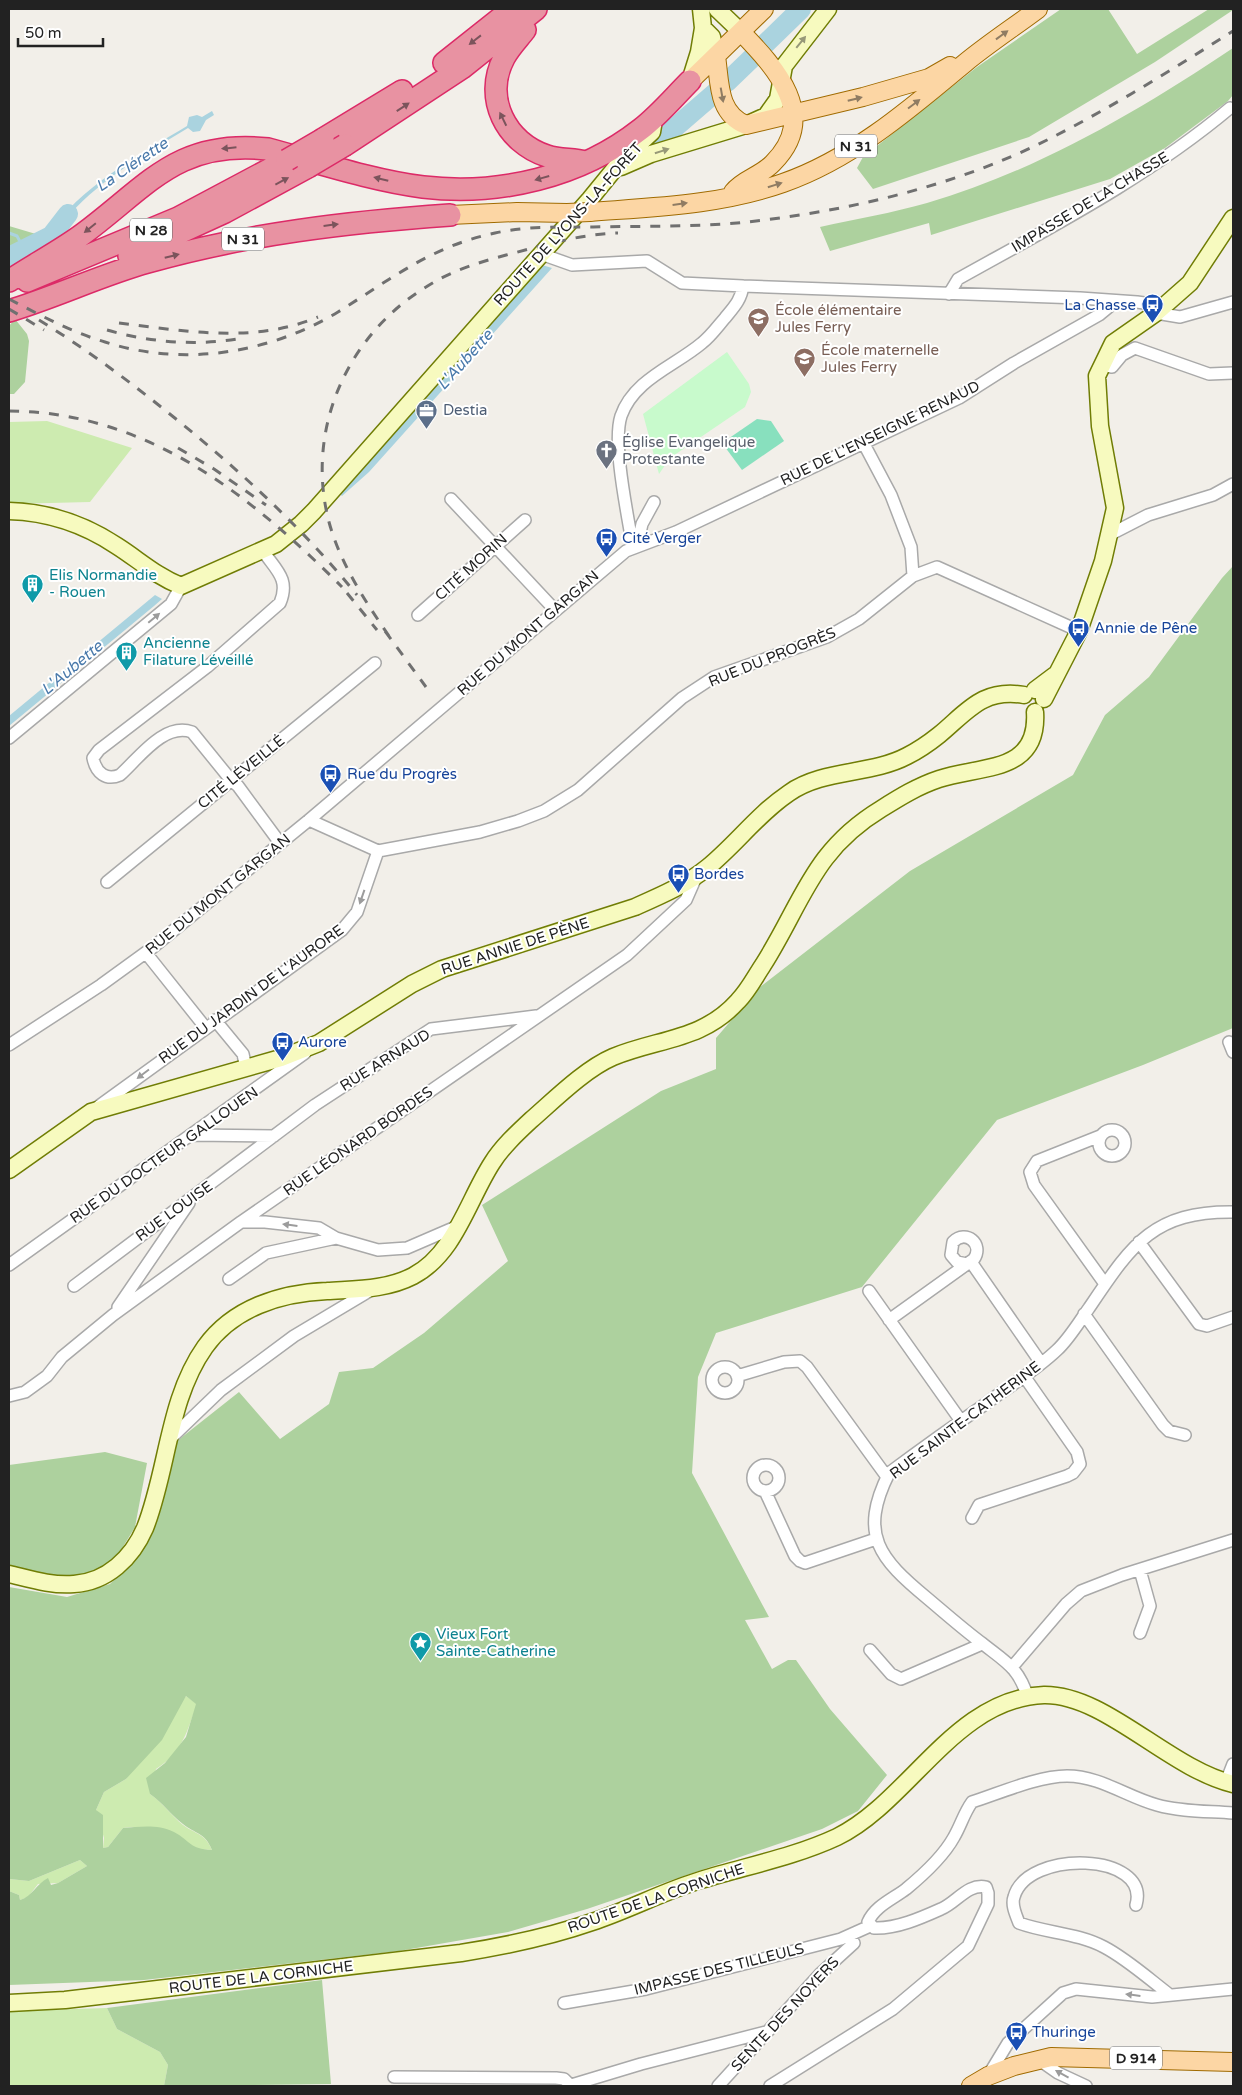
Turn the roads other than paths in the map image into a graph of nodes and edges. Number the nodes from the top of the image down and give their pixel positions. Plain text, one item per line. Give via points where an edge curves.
1 (512, 9) edge
2 (536, 9) edge
3 (540, 9) edge
4 (701, 9) edge
5 (717, 9) edge
6 (764, 9) edge
7 (828, 9) edge
8 (1038, 9) edge
9 (703, 28) junction
10 (741, 32) junction
11 (716, 56) junction
12 (967, 62) junction
13 (781, 79) junction
14 (690, 81) junction
15 (1230, 108) dead end
16 (793, 115) junction
17 (655, 117) junction
18 (746, 125) junction
19 (588, 162) junction
20 (616, 168) junction
21 (728, 198) junction
22 (450, 215) joint
23 (1233, 218) edge
24 (541, 254) junction
25 (9, 282) edge
26 (743, 286) junction
27 (9, 289) edge
28 (949, 294) junction
29 (1116, 300) junction
30 (1233, 302) edge
31 (9, 306) edge
32 (1160, 310) junction
33 (9, 311) edge
34 (1101, 365) junction
35 (1233, 373) edge
36 (864, 444) junction
37 (1233, 484) edge
38 (451, 499) dead end
39 (654, 502) dead end
40 (9, 511) edge
41 (525, 520) dead end
42 (1110, 535) junction
43 (494, 546) junction
44 (635, 547) junction
45 (263, 551) junction
46 (913, 576) junction
47 (181, 586) junction
48 (555, 610) junction
49 (418, 615) dead end
50 (1078, 631) junction
51 (375, 663) dead end
52 (1032, 700) junction
53 (9, 738) edge
54 (231, 780) junction
55 (308, 820) junction
56 (280, 843) junction
57 (378, 851) junction
58 (697, 875) junction
59 (107, 882) dead end
60 (146, 953) junction
61 (539, 1015) junction
62 (215, 1020) junction
63 (205, 1027) junction
64 (319, 1043) junction
65 (9, 1045) edge
66 (246, 1068) junction
67 (91, 1112) junction
68 (192, 1136) junction
69 (274, 1136) junction
70 (1100, 1136) dead end
71 (9, 1170) edge
72 (191, 1200) junction
73 (1233, 1212) edge
74 (241, 1222) junction
75 (458, 1226) junction
76 (336, 1238) junction
77 (1139, 1242) junction
78 (9, 1265) edge
79 (229, 1279) dead end
80 (1105, 1284) junction
81 (74, 1286) dead end
82 (374, 1288) junction
83 (869, 1291) dead end
84 (1084, 1314) junction
85 (113, 1315) junction
86 (1233, 1317) edge
87 (889, 1320) junction
88 (1041, 1363) junction
89 (737, 1376) dead end
90 (1024, 1376) junction
91 (9, 1396) edge
92 (961, 1421) junction
93 (1185, 1435) dead end
94 (169, 1440) junction
95 (887, 1477) junction
96 (766, 1491) dead end
97 (972, 1518) dead end
98 (876, 1539) junction
99 (1233, 1540) edge
100 (1140, 1570) junction
101 (9, 1574) edge
102 (1140, 1634) dead end
103 (982, 1644) junction
104 (870, 1650) dead end
105 (1013, 1666) junction
106 (1028, 1698) junction
107 (1233, 1764) edge
108 (1229, 1783) edge
109 (1233, 1813) edge
110 (1136, 1905) dead end
111 (872, 1927) junction
112 (1233, 1989) edge
113 (1170, 1995) junction
114 (9, 2003) edge
115 (564, 2003) dead end
116 (766, 2032) junction
117 (1038, 2059) junction
118 (1233, 2062) edge
119 (988, 2076) junction
120 (394, 2077) dead end
121 (570, 2086) edge
122 (718, 2086) edge
123 (770, 2086) edge
124 (971, 2086) edge
125 (1086, 2086) edge

1 -> 27 highway, N 28, bridge via 451,58 287,160 178,218
31 -> 2 highway, N 28, bridge via 175,236 308,167 462,68
19 -> 3 highway via 549,157 529,148 511,133 497,106 501,63
4 - 9 street
5 - 10 street
6 - 10 main road
13 -> 7 street via 791,55
12 -> 8 main road, N 31
9 - 11 street via 712,37
9 - 14 street
10 - 11 main road
10 - 13 main road
11 - 14 main road
11 -> 18 main road via 721,100 730,115
16 -> 12 main road via 929,78 956,62
21 -> 12 main road, N 31 via 784,183 831,161 932,92
13 - 16 main road via 792,104
13 - 18 street via 778,99 766,116
14 - 17 highway
15 - 28 street, IMPASSE DE LA CHASSE via 1175,152 1100,200 958,279
16 - 18 main road
16 - 21 main road via 791,132 777,159 750,180 739,184
17 - 19 highway via 614,148
17 - 20 street, ROUTE DE LYONS-LA-FORÊT via 652,132
20 -> 18 street
19 -> 25 highway via 514,185 467,189 404,184 268,150 233,147 215,150 170,166 135,189 84,233
20 - 24 street, ROUTE DE LYONS-LA-FORÊT
22 -> 21 main road, N 31, bridge via 590,212
33 -> 22 highway, N 31 via 146,262 220,243 330,224
23 - 32 street via 1190,283
24 - 26 street via 572,265 647,261 682,283
24 - 45 street, ROUTE DE LYONS-LA-FORÊT via 306,519 285,538
26 - 28 street
26 - 44 street via 741,298 702,344 634,393 621,416 618,443
28 - 29 street
29 - 32 street
29 - 36 street, RUE DE L'ENSEIGNE RENAUD via 1099,315 959,398
30 - 32 street via 1180,316
32 - 34 street via 1113,343
34 - 35 street via 1112,367 1122,355 1135,348 1209,374
34 - 42 street via 1096,384 1100,426 1115,508
36 - 44 street, RUE DE L'ENSEIGNE RENAUD via 676,532
36 - 46 street via 891,495 910,546
37 - 42 street via 1213,495 1148,515
38 - 43 street
39 - 44 street
40 - 47 street via 51,517 84,527 165,580
41 - 43 street, CITÉ MORIN
42 - 50 street
43 - 48 street
43 - 49 street, CITÉ MORIN
44 - 48 street, RUE DU MONT GARGAN via 610,563
45 - 47 street, ROUTE DE LYONS-LA-FORÊT
45 - 54 street via 283,580 285,590 280,603 93,758 103,776 113,778 163,736 174,730 185,730 192,732
46 - 50 street, RUE DU PROGRÈS via 937,567
46 - 57 street, RUE DU PROGRÈS via 859,619 827,637 714,678 682,698 578,790 544,811 480,832
53 -> 47 street via 171,604
48 - 55 street, RUE DU MONT GARGAN
50 - 52 street via 1057,673
51 - 54 street, CITÉ LÉVEILLÉ
52 - 58 street, RUE ANNIE DE PÈNE via 988,696 979,700 940,735 898,761 819,779 791,791
52 - 75 street via 1034,728 1028,746 1015,760 917,788 864,819 822,860 741,998 706,1028 611,1058 564,1092 502,1149 484,1175
54 - 56 street
54 - 59 street, CITÉ LÉVEILLÉ
55 - 56 street, RUE DU MONT GARGAN
55 - 57 street
56 - 60 street, RUE DU MONT GARGAN
57 -> 62 street, RUE DU JARDIN DE L'AURORE via 357,912 342,930
58 - 61 street, RUE LÉONARD BORDES via 686,900 628,955
58 - 64 street, RUE ANNIE DE PÈNE via 635,907 442,969 412,984
60 - 63 street
60 - 65 street, RUE DU MONT GARGAN
61 - 69 street, RUE ARNAUD via 431,1029 315,1105
61 - 74 street, RUE LÉONARD BORDES
62 - 63 street, RUE DU JARDIN DE L'AURORE
62 - 66 street via 242,1054
63 -> 67 street, RUE DU JARDIN DE L'AURORE
64 - 66 street, RUE ANNIE DE PÈNE
64 - 68 street, RUE DU DOCTEUR GALLOUEN
66 - 67 street, RUE ANNIE DE PÈNE
67 - 71 street, RUE ANNIE DE PÈNE
68 - 69 street
68 - 78 street, RUE DU DOCTEUR GALLOUEN
69 - 72 street, RUE LOUISE
70 - 80 street via 1036,1161 1030,1172 1034,1185
72 - 81 street, RUE LOUISE via 167,1214
72 - 85 street
73 - 77 street, RUE SAINTE-CATHERINE via 1202,1213 1168,1221
76 -> 74 street via 319,1228
74 - 85 street, RUE LÉONARD BORDES
75 - 76 street via 407,1248 378,1250
75 - 82 street via 442,1251 422,1271 400,1282
76 - 79 street via 266,1253
77 - 80 street, RUE SAINTE-CATHERINE
77 - 86 street via 1199,1324 1207,1326
80 - 84 street, RUE SAINTE-CATHERINE
82 - 94 street via 294,1336 220,1390
82 - 94 street via 275,1298 248,1310 222,1328 207,1343 187,1377
83 - 87 street
84 - 88 street, RUE SAINTE-CATHERINE via 1058,1349
84 - 93 street via 1163,1425 1169,1431
85 - 91 street, RUE LÉONARD BORDES via 62,1357 47,1376 25,1392
87 - 88 street via 968,1263
87 - 92 street
88 - 90 street, RUE SAINTE-CATHERINE
89 - 95 street via 800,1360
90 - 92 street, RUE SAINTE-CATHERINE
90 - 97 street via 1077,1452 1080,1464 1067,1476 979,1505
92 - 95 street, RUE SAINTE-CATHERINE
94 - 101 street via 141,1534 120,1565 96,1580 75,1584 51,1584
95 - 98 street, RUE SAINTE-CATHERINE via 878,1495 874,1524
96 - 98 street via 800,1561 805,1563
98 - 103 street, RUE SAINTE-CATHERINE via 887,1561 899,1574
99 - 100 street
100 - 102 street via 1150,1606
100 - 105 street via 1081,1591
103 - 104 street via 901,1680 891,1674
103 - 105 street, RUE SAINTE-CATHERINE
105 - 106 street, RUE SAINTE-CATHERINE
106 - 108 street, ROUTE DE LA CORNICHE via 1060,1696 1087,1704 1180,1762
106 - 114 street, ROUTE DE LA CORNICHE via 992,1710 969,1724 865,1819 837,1837 698,1880 592,1922 524,1941 461,1953 65,2000
107 - 108 street
109 - 111 street via 1177,1810 1156,1805 1096,1780 1067,1776 1038,1781 972,1802 938,1859 906,1889 872,1913 868,1922
110 - 113 street via 1138,1899 1130,1879 1104,1864 1096,1863 1047,1866 1022,1883 1014,1897 1019,1923 1104,1947
111 - 115 street, IMPASSE DES TILLEULS via 842,1939 646,1989
111 - 116 street, SENTE DES NOYERS via 820,1974
111 - 123 street via 886,1928 943,1908 979,1885 986,1887 988,1893 988,1904 968,1946 957,1956 892,2009
112 - 113 street
113 -> 119 street via 1152,1997 1076,1990 1063,1993 1008,2043
116 - 121 street
116 - 122 street, SENTE DES NOYERS
117 - 118 main road, D 914 via 1106,2056
117 - 119 main road, D 914
125 -> 117 street
119 - 124 main road, D 914
120 - 121 street via 564,2078

